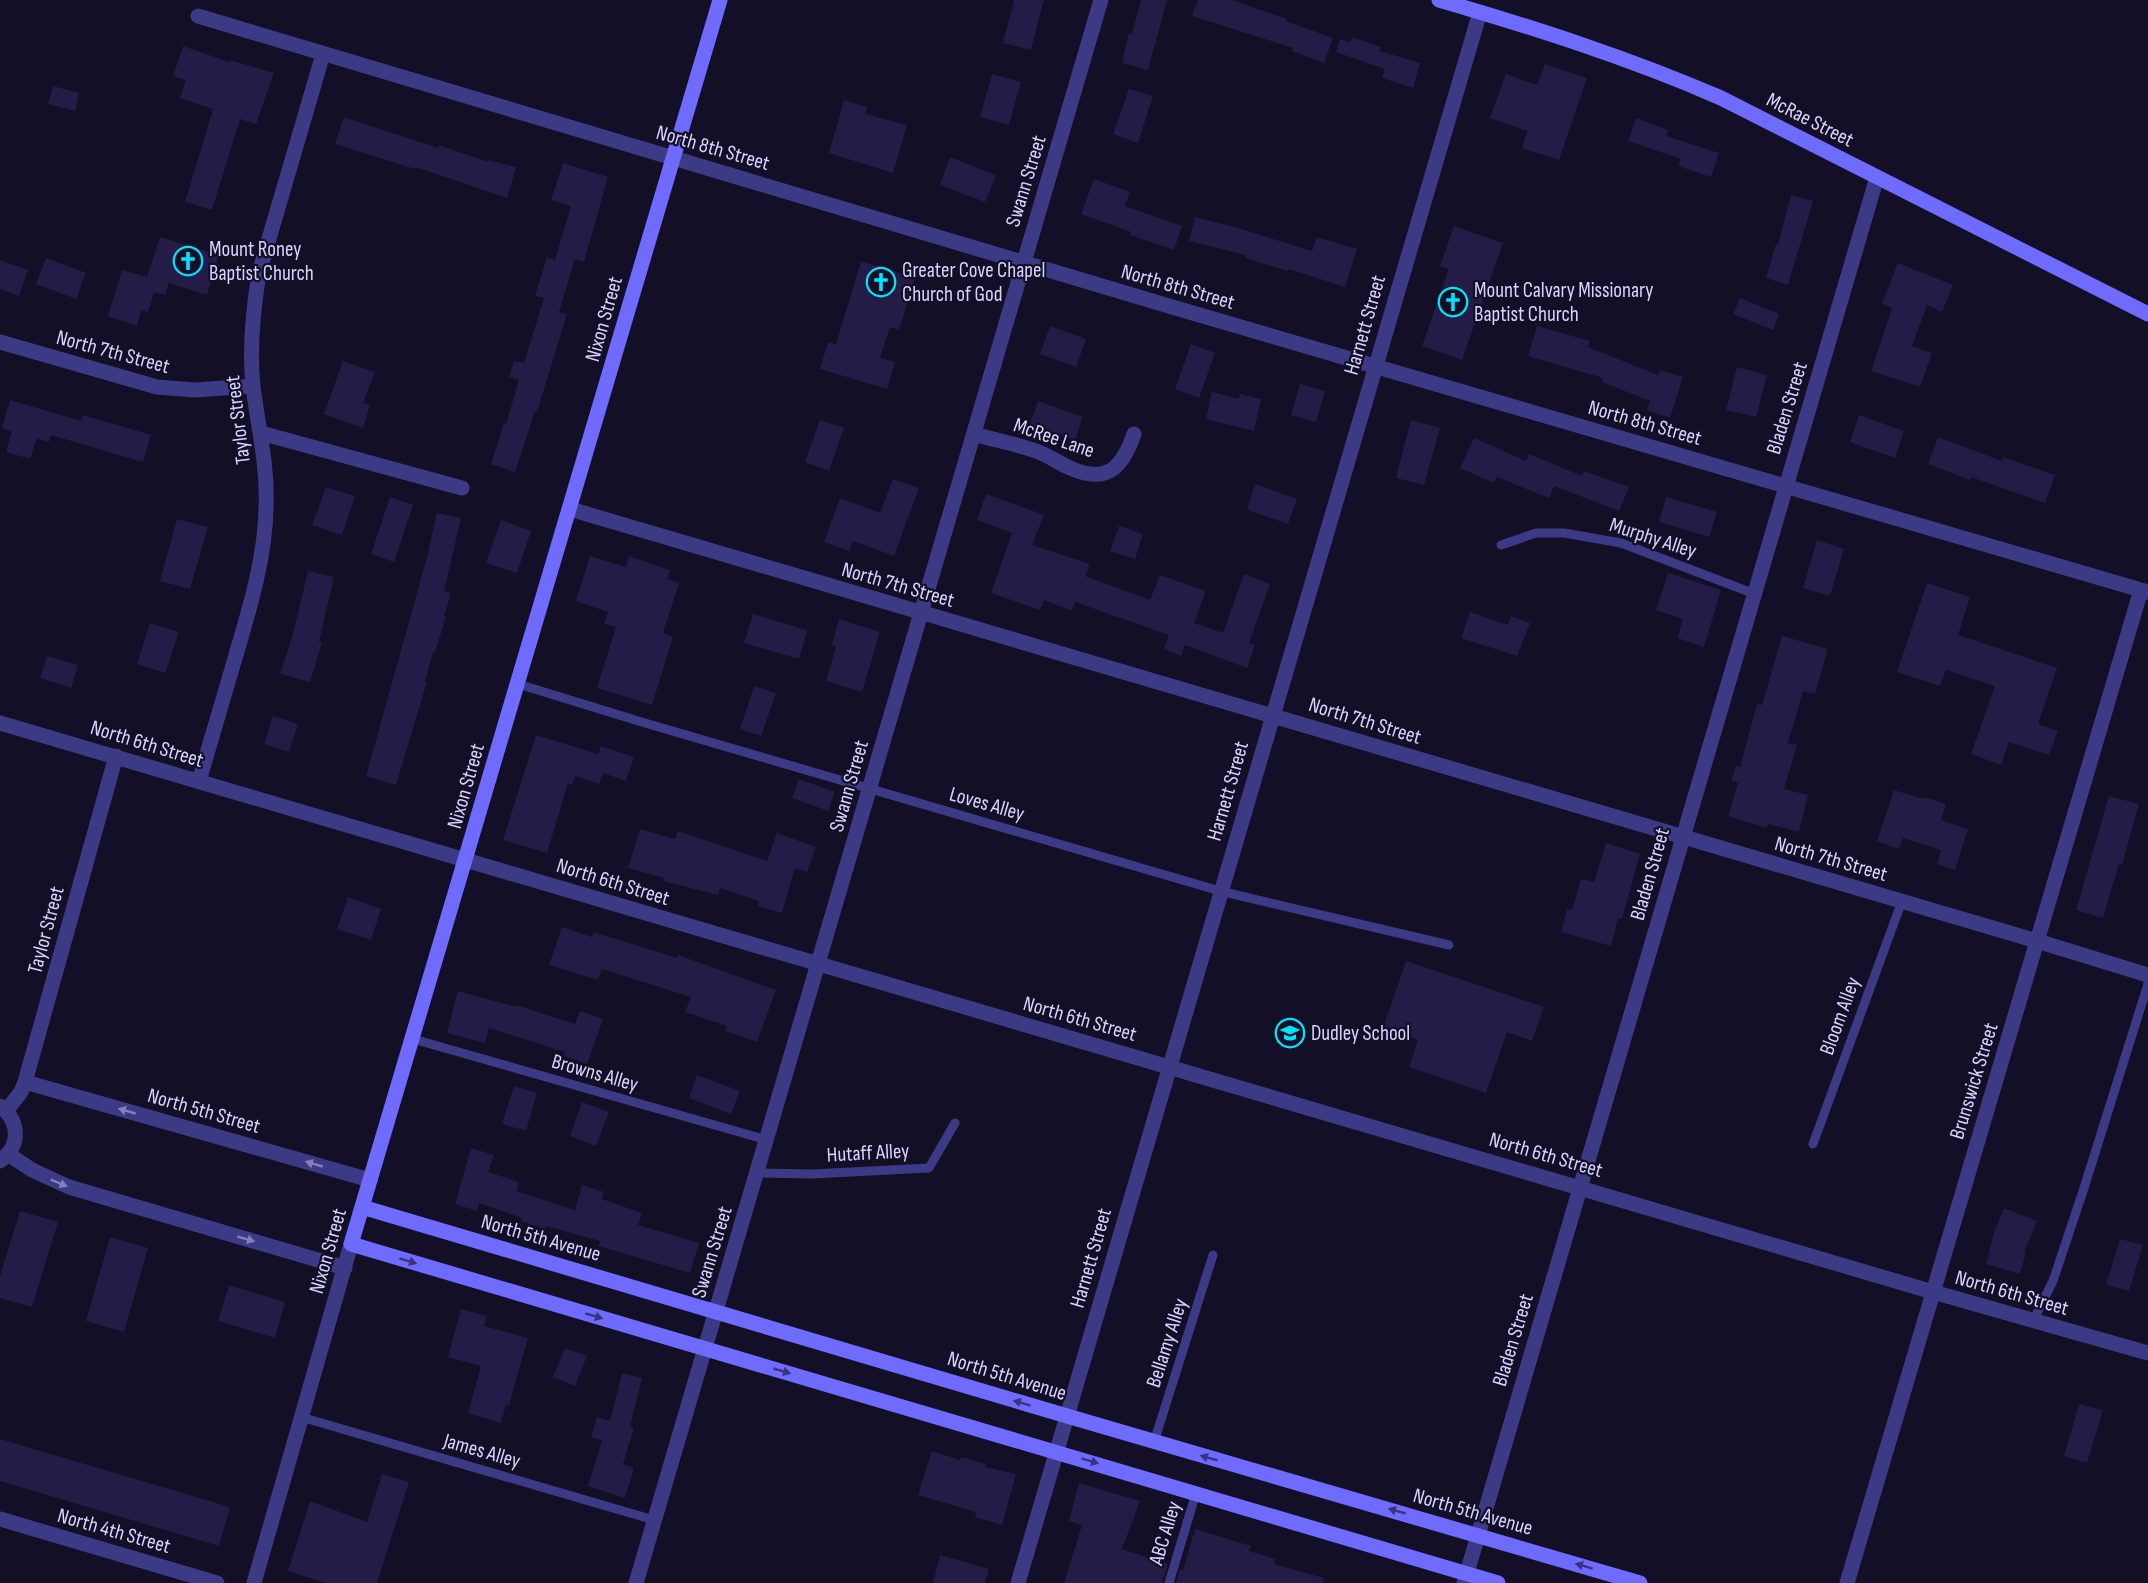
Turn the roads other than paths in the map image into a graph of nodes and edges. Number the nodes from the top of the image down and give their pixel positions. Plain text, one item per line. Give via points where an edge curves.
1 (720, 0) edge
2 (1101, 0) edge
3 (1438, 0) edge
4 (1480, 12) junction
5 (198, 16) dead end
6 (323, 54) junction
7 (673, 158) junction
8 (1877, 177) junction
9 (1024, 262) junction
10 (2148, 314) edge
11 (0, 342) edge
12 (1375, 365) junction
13 (253, 386) junction
14 (261, 433) junction
15 (974, 434) junction
16 (1134, 434) dead end
17 (1785, 486) junction
18 (462, 488) dead end
19 (570, 509) junction
20 (1501, 544) dead end
21 (2145, 591) edge
22 (1755, 594) junction
23 (921, 613) junction
24 (518, 684) junction
25 (1272, 715) junction
26 (0, 723) edge
27 (116, 756) junction
28 (199, 781) junction
29 (870, 789) junction
30 (1683, 838) junction
31 (466, 860) junction
32 (1220, 891) junction
33 (1902, 901) junction
34 (2037, 941) junction
35 (1449, 945) dead end
36 (818, 963) junction
37 (2148, 975) edge
38 (413, 1040) junction
39 (1169, 1067) junction
40 (25, 1082) junction
41 (3, 1108) edge
42 (956, 1122) dead end
43 (767, 1140) junction
44 (1813, 1144) dead end
45 (4, 1158) edge
46 (757, 1173) junction
47 (370, 1180) junction
48 (1581, 1187) junction
49 (362, 1208) junction
50 (351, 1244) junction
51 (1214, 1255) dead end
52 (345, 1268) junction
53 (1933, 1292) junction
54 (716, 1312) junction
55 (2033, 1321) junction
56 (705, 1349) junction
57 (2148, 1353) edge
58 (1067, 1416) junction
59 (301, 1417) junction
60 (1154, 1442) junction
61 (1056, 1451) junction
62 (1196, 1493) junction
63 (0, 1519) edge
64 (654, 1520) junction
65 (1478, 1535) junction
66 (1465, 1578) edge
67 (216, 1583) edge
68 (254, 1583) edge
69 (636, 1583) edge
70 (1018, 1583) edge
71 (1169, 1583) edge
72 (1498, 1583) edge
73 (1640, 1583) edge
74 (1847, 1583) edge

1 - 7 street, Nixon Street
2 - 9 street, Swann Street
3 - 4 street, McRae Street
4 - 8 street, McRae Street via 1661,72
4 - 12 street, Harnett Street
5 - 6 street, North 8th Street
6 - 7 street, North 8th Street
6 - 13 street, Taylor Street via 259,273
7 - 9 street, North 8th Street
7 - 19 street, Nixon Street
8 - 10 street, McRae Street
8 - 17 street, Bladen Street
9 - 12 street, North 8th Street
9 - 15 street, Swann Street
11 - 13 street, North 7th Street via 157,387 195,390
12 - 17 street, North 8th Street
12 - 25 street, Harnett Street
13 - 14 street, Taylor Street
14 - 18 street
14 - 28 street, Taylor Street via 266,507 258,575
15 - 16 street, McRee Lane via 1038,452 1090,475 1102,475 1116,466
15 - 23 street, Swann Street
17 - 21 street, North 8th Street
17 - 22 street, Bladen Street
19 - 23 street, North 7th Street
19 - 24 street, Nixon Street
20 - 22 lane, Murphy Alley via 1536,533 1564,533 1621,543
21 - 34 street, Brunswick Street
22 - 30 street, Bladen Street
23 - 25 street, North 7th Street
23 - 29 street, Swann Street
24 - 29 lane, Loves Alley
24 - 31 street, Nixon Street
25 - 30 street, North 7th Street
25 - 32 street, Harnett Street
26 - 27 street, North 6th Street
27 - 28 street, North 6th Street
27 - 40 street, Taylor Street
28 - 31 street, North 6th Street
29 - 32 lane, Loves Alley
29 - 36 street, Swann Street
30 - 33 street, North 7th Street
30 - 48 street, Bladen Street
31 - 36 street, North 6th Street
31 - 38 street, Nixon Street
32 - 35 lane, Loves Alley
32 - 39 street, Harnett Street
33 - 34 street, North 7th Street
33 - 44 lane, Bloom Alley
34 - 37 street, North 7th Street
34 - 53 street, Brunswick Street
36 - 39 street, North 6th Street
36 - 43 street, Swann Street
37 - 55 lane via 2084,1188 2053,1281
38 - 43 lane, Browns Alley
38 - 47 street, Nixon Street
39 - 48 street, North 6th Street
39 - 58 street, Harnett Street
40 - 41 street, Taylor Street via 21,1092
47 -> 40 street, North 5th Street
41 - 45 street via 16,1132 13,1148
42 - 46 lane, Hutaff Alley via 929,1167
43 - 46 street, Swann Street
45 -> 52 street via 69,1187
46 - 54 street, Swann Street
47 - 49 street, Nixon Street
48 - 53 street, North 6th Street
48 - 65 street, Bladen Street
49 - 50 street, Nixon Street
49 - 54 street, North 5th Avenue
50 - 52 street, Nixon Street
50 -> 56 street
51 - 60 lane, Bellamy Alley
52 - 59 street, Nixon Street
53 - 55 street, North 6th Street
53 - 74 street, Brunswick Street
54 - 56 street, Swann Street
58 -> 54 street, North 5th Avenue
55 - 57 street, North 6th Street
56 -> 61 street
56 - 64 street, Swann Street
58 - 60 street, North 5th Avenue
58 - 61 street, Harnett Street
59 - 64 lane, James Alley
59 - 68 street, Nixon Street
65 -> 60 street, North 5th Avenue
61 -> 62 street
61 - 70 street, Harnett Street
62 - 66 street
62 - 71 lane, ABC Alley
63 - 67 street, North 4th Street
64 - 69 street, Swann Street
65 - 66 street, Bladen Street
73 -> 65 street, North 5th Avenue
66 - 72 street

